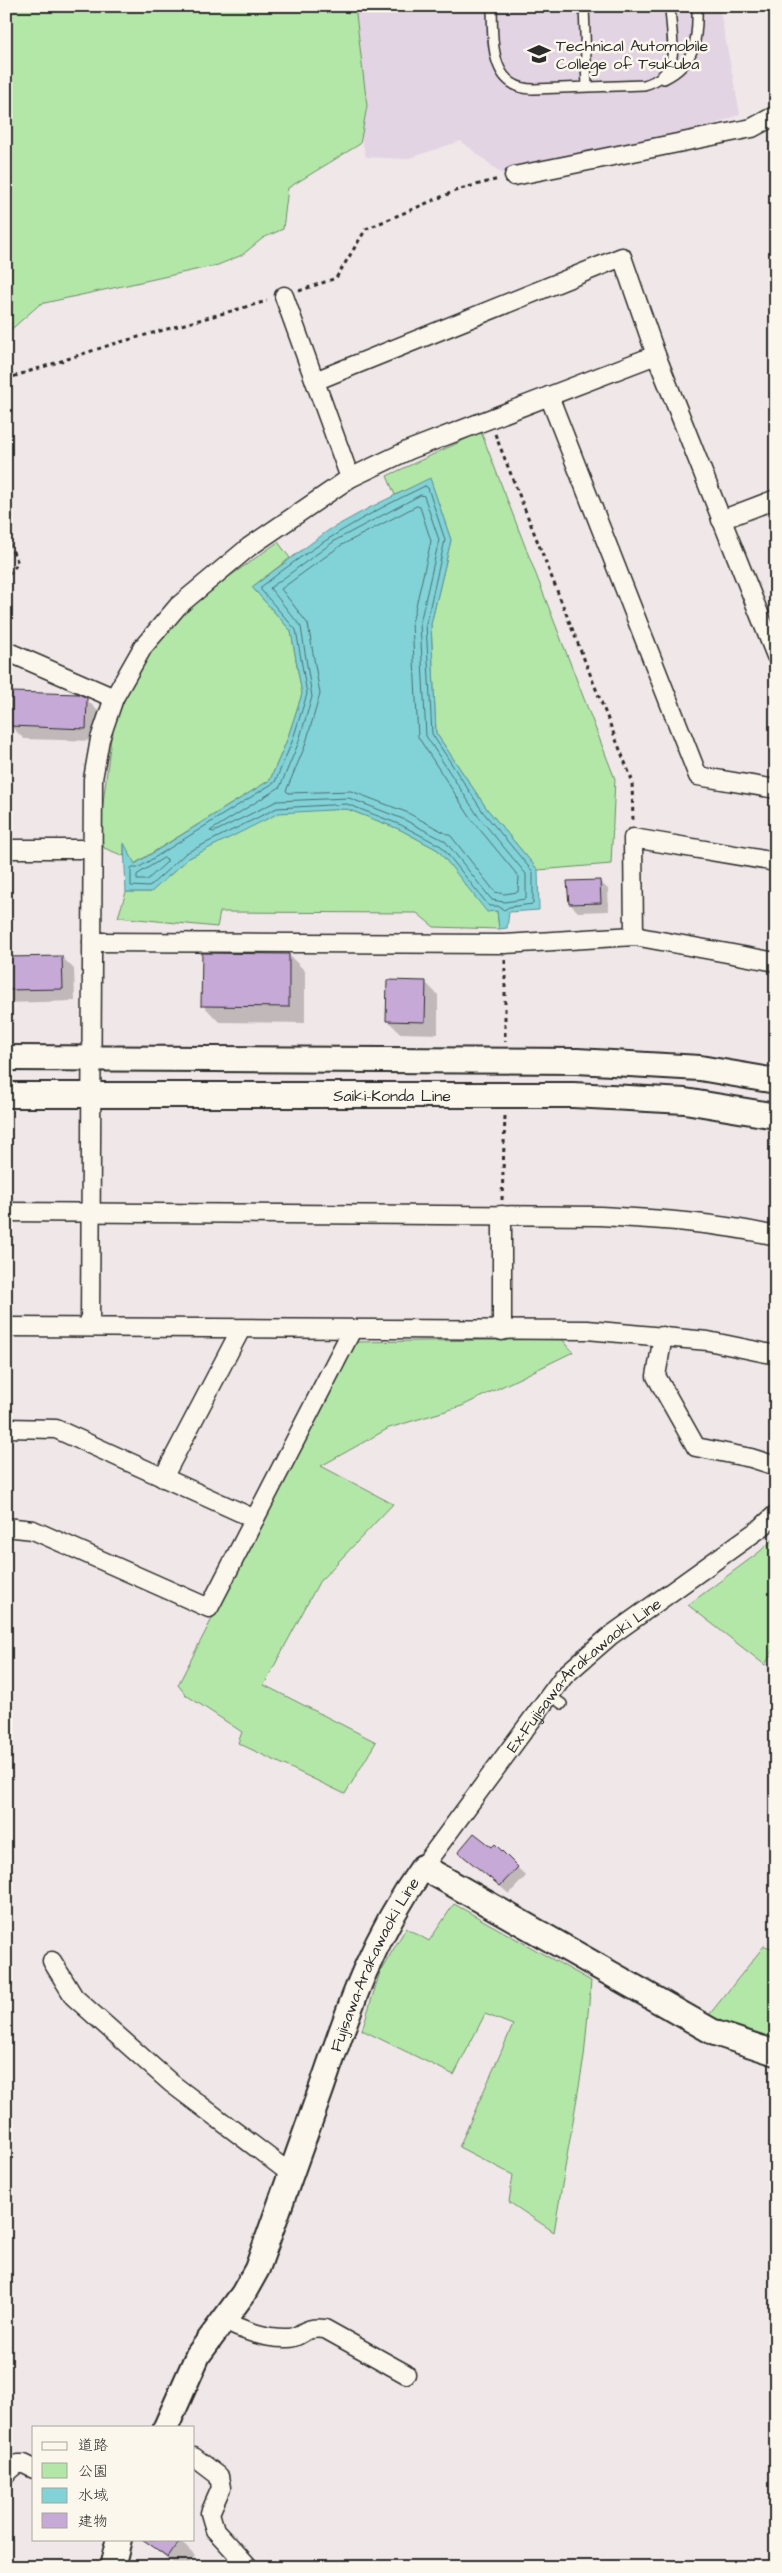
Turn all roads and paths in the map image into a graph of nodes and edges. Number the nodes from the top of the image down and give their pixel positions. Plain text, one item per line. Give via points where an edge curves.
1 (492, 6) edge
2 (584, 6) edge
3 (670, 6) edge
4 (697, 6) edge
5 (658, 81) junction
6 (587, 87) junction
7 (776, 115) edge
8 (514, 176) joint
9 (284, 296) junction
10 (656, 355) junction
11 (6, 379) edge
12 (315, 381) junction
13 (549, 396) junction
14 (489, 419) junction
15 (350, 478) junction
16 (776, 499) edge
17 (721, 520) junction
18 (6, 536) edge
19 (6, 578) edge
20 (6, 651) edge
21 (776, 656) edge
22 (114, 698) junction
23 (776, 789) edge
24 (633, 838) junction
25 (6, 848) edge
26 (91, 849) junction
27 (776, 862) edge
28 (634, 936) junction
29 (92, 942) junction
30 (505, 944) junction
31 (776, 962) edge
32 (505, 1045) dead end
33 (6, 1058) edge
34 (92, 1059) junction
35 (776, 1082) edge
36 (6, 1095) edge
37 (91, 1095) junction
38 (505, 1113) dead end
39 (776, 1116) edge
40 (6, 1212) edge
41 (90, 1212) junction
42 (502, 1215) junction
43 (776, 1236) edge
44 (90, 1326) junction
45 (6, 1327) edge
46 (241, 1329) junction
47 (352, 1330) junction
48 (502, 1331) junction
49 (663, 1336) junction
50 (776, 1355) edge
51 (6, 1428) edge
52 (776, 1466) edge
53 (163, 1478) junction
54 (776, 1514) edge
55 (255, 1519) junction
56 (6, 1527) edge
57 (423, 1868) junction
58 (52, 1961) dead end
59 (776, 2053) edge
60 (291, 2174) junction
61 (223, 2320) junction
62 (406, 2374) dead end
63 (166, 2426) edge
64 (195, 2458) edge
65 (10, 2465) edge
66 (32, 2468) edge
67 (118, 2540) edge
68 (112, 2567) edge
69 (249, 2567) edge

1 - 6 lane via 494,50 498,67 508,81 521,89
2 - 6 lane
3 - 5 lane via 672,60 668,72
4 - 5 lane via 698,35 685,66
5 - 6 lane via 644,85
7 - 8 street via 752,128
8 - 9 path via 460,189 366,229 336,278
9 - 11 path via 110,344
9 - 12 street
10 - 12 street via 622,257
10 - 13 street
10 - 17 street
12 - 15 street
13 - 14 street
13 - 23 street via 698,776
14 - 15 street via 409,450
14 - 24 path via 632,780
15 - 22 street via 249,547 178,606 143,647
16 - 17 street
17 - 21 street
18 - 19 path via 18,563
20 - 22 street
22 - 26 street via 100,739 93,779
24 - 27 street
24 - 28 street
25 - 26 street
26 - 29 street
28 - 30 street
28 - 31 street
29 - 30 street
29 - 34 street
30 - 32 path
33 - 34 street, Saiki-Konda Line
34 - 35 street, Saiki-Konda Line via 577,1060 700,1068
34 - 37 street
36 - 37 street, Saiki-Konda Line
37 - 39 street, Saiki-Konda Line via 573,1095 685,1101
37 - 41 street
38 - 42 path
40 - 41 street
41 - 42 street
41 - 44 street
42 - 43 street via 680,1220
42 - 48 street
44 - 45 street
44 - 46 street
46 - 47 street
46 - 53 street
47 - 48 street
47 - 55 street
48 - 49 street via 587,1330
49 - 50 street via 708,1341
49 - 52 street via 656,1376 696,1447
51 - 53 street via 56,1429
53 - 55 street
54 - 57 street, Ex-Fujisawa-Arakawaoki Line via 610,1636 564,1676 555,1699
55 - 56 street via 209,1608 33,1530
57 - 59 street, Fujisawa-Arakawaoki Line via 715,2033
57 - 60 street, Fujisawa-Arakawaoki Line via 378,1939 357,1986
58 - 60 street via 74,1998 170,2084
60 - 61 street, Fujisawa-Arakawaoki Line via 257,2269
61 - 62 street via 237,2328 289,2338 310,2327 324,2329
61 - 63 street, Fujisawa-Arakawaoki Line via 198,2355
64 - 69 street via 219,2476 221,2488 210,2513 215,2530
65 - 66 street via 24,2464
67 - 68 street

